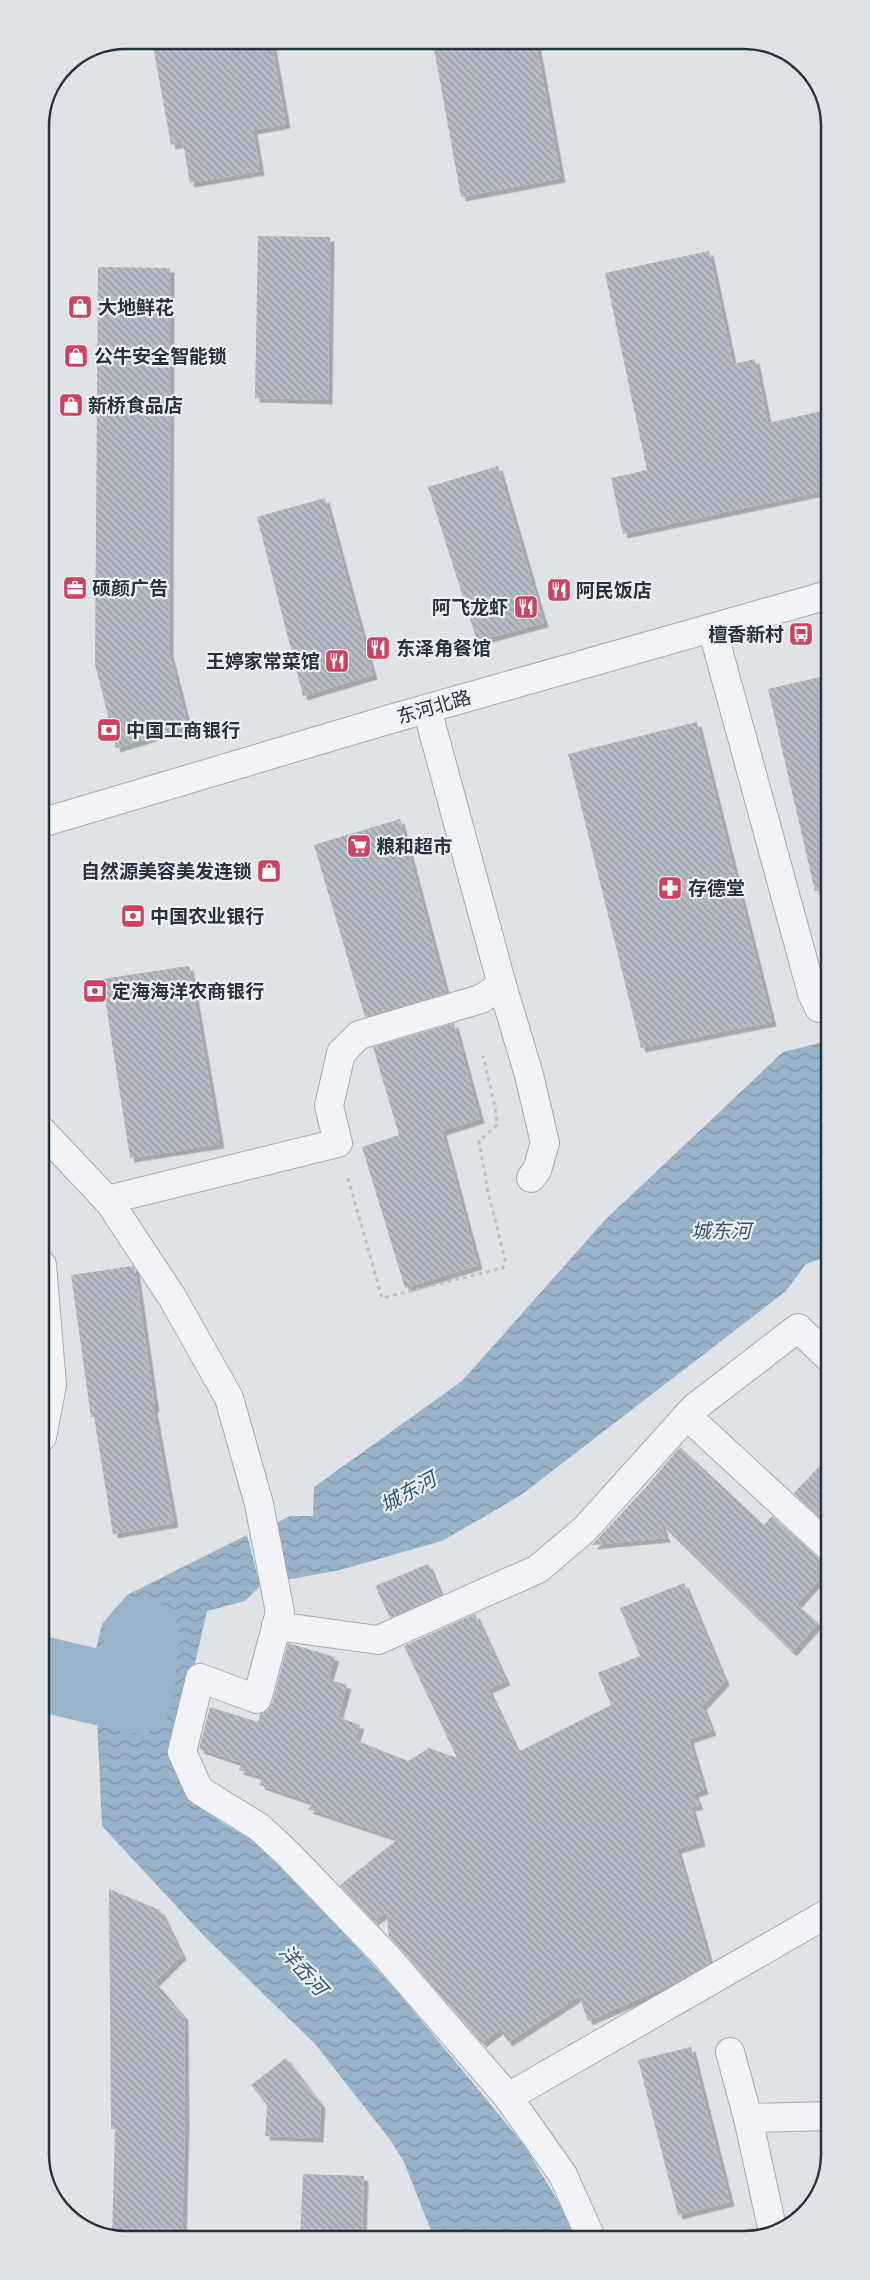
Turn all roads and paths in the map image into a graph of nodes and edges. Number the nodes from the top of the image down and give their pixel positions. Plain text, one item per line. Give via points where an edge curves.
1 (821, 597) edge
2 (712, 628) junction
3 (427, 709) junction
4 (49, 821) edge
5 (502, 985) junction
6 (470, 1002) junction
7 (821, 1007) edge
8 (49, 1138) edge
9 (338, 1143) junction
10 (531, 1178) dead end
11 (107, 1200) junction
12 (49, 1350) edge
13 (821, 1350) edge
14 (49, 1401) edge
15 (687, 1416) junction
16 (821, 1540) edge
17 (278, 1619) junction
18 (821, 1917) edge
19 (730, 2052) dead end
20 (508, 2097) junction
21 (821, 2116) edge
22 (748, 2118) junction
23 (772, 2226) edge
24 (588, 2231) edge

1 - 2 street, 东河北路
2 - 3 street, 东河北路
2 - 7 street via 812,993 818,1008
3 - 4 street, 东河北路
3 - 5 street
5 - 6 street via 481,999
5 - 10 street via 545,1143 537,1170
6 - 9 street via 359,1035 341,1053 329,1106
6 - 9 path via 495,1107 497,1125 479,1141 505,1260 504,1268 382,1298
8 - 11 street
9 - 11 street
11 - 17 street via 172,1297 229,1398 259,1504
12 - 14 street via 52,1386
13 - 15 street via 798,1328
15 - 16 street
15 - 17 street via 585,1530 538,1569 378,1640
17 - 20 street via 257,1699 200,1678 182,1752 199,1790 259,1827 287,1853 387,1957
18 - 20 street
19 - 22 street
20 - 24 street via 563,2175
21 - 22 street
22 - 23 street

